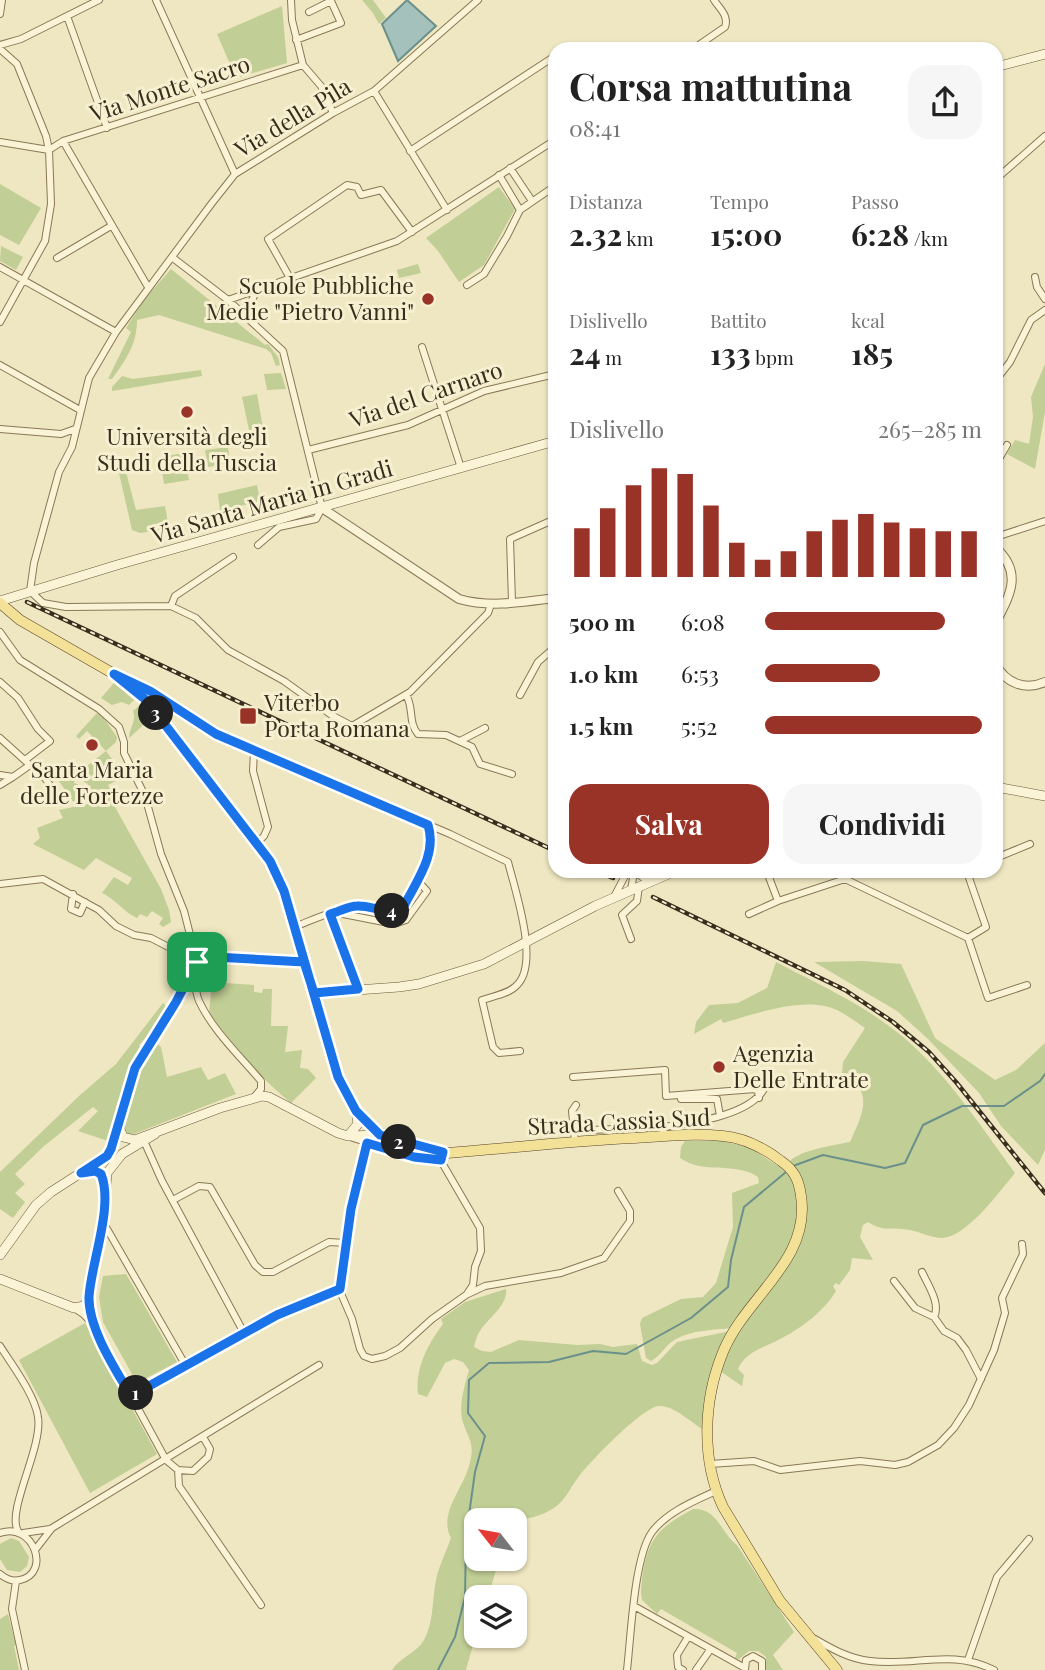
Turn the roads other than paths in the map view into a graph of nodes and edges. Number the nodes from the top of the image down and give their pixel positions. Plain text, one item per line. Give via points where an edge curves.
1 (2, 0) edge
2 (99, 0) edge
3 (156, 0) edge
4 (291, 0) edge
5 (478, 0) edge
6 (724, 0) edge
7 (716, 3) edge
8 (309, 12) dead end
9 (0, 15) edge
10 (67, 16) junction
11 (296, 40) junction
12 (704, 42) edge
13 (0, 47) edge
14 (1045, 54) edge
15 (548, 61) edge
16 (303, 65) junction
17 (1003, 65) edge
18 (374, 91) junction
19 (199, 97) junction
20 (333, 113) junction
21 (107, 128) junction
22 (1045, 136) edge
23 (63, 141) junction
24 (0, 142) edge
25 (548, 144) edge
26 (49, 150) junction
27 (410, 150) junction
28 (510, 168) junction
29 (1003, 171) edge
30 (234, 174) junction
31 (499, 175) junction
32 (548, 191) edge
33 (532, 201) junction
34 (447, 210) junction
35 (520, 210) junction
36 (111, 226) junction
37 (412, 232) junction
38 (57, 258) dead end
39 (173, 258) junction
40 (0, 267) edge
41 (1035, 277) dead end
42 (290, 278) junction
43 (22, 279) junction
44 (467, 285) dead end
45 (148, 287) junction
46 (259, 288) junction
47 (1045, 299) edge
48 (228, 300) junction
49 (1045, 310) edge
50 (0, 322) edge
51 (254, 323) junction
52 (116, 332) junction
53 (422, 347) dead end
54 (0, 365) edge
55 (1003, 371) edge
56 (548, 376) edge
57 (442, 409) junction
58 (80, 410) junction
59 (0, 429) edge
60 (75, 429) junction
61 (548, 443) edge
62 (1007, 445) dead end
63 (308, 450) junction
64 (1003, 452) edge
65 (462, 469) junction
66 (323, 508) junction
67 (1045, 521) edge
68 (548, 522) edge
69 (1003, 535) edge
70 (258, 545) dead end
71 (1003, 556) edge
72 (233, 557) dead end
73 (30, 591) junction
74 (548, 599) edge
75 (0, 602) edge
76 (512, 602) junction
77 (491, 604) junction
78 (171, 606) junction
79 (1003, 609) edge
80 (0, 632) edge
81 (548, 653) edge
82 (114, 674) junction
83 (1003, 675) edge
84 (0, 682) edge
85 (1045, 682) edge
86 (406, 695) junction
87 (520, 695) dead end
88 (485, 728) dead end
89 (0, 738) edge
90 (460, 741) junction
91 (254, 751) junction
92 (27, 762) junction
93 (512, 774) dead end
94 (0, 775) edge
95 (13, 777) junction
96 (0, 785) edge
97 (1003, 788) edge
98 (1045, 796) edge
99 (37, 800) dead end
100 (428, 825) junction
101 (257, 843) junction
102 (1030, 844) dead end
103 (1003, 855) edge
104 (624, 878) edge
105 (630, 878) edge
106 (635, 878) edge
107 (644, 878) edge
108 (769, 878) edge
109 (969, 878) edge
110 (656, 879) joint
111 (417, 880) junction
112 (0, 884) edge
113 (635, 888) junction
114 (72, 894) junction
115 (614, 897) junction
116 (778, 901) junction
117 (85, 902) junction
118 (333, 913) junction
119 (749, 914) dead end
120 (294, 927) junction
121 (968, 938) junction
122 (631, 939) dead end
123 (526, 942) junction
124 (196, 959) junction
125 (304, 962) junction
126 (189, 977) junction
127 (1027, 985) dead end
128 (358, 989) junction
129 (314, 993) junction
130 (520, 1051) dead end
131 (573, 1077) dead end
132 (764, 1089) dead end
133 (255, 1096) junction
134 (759, 1098) junction
135 (681, 1100) dead end
136 (576, 1105) dead end
137 (356, 1111) junction
138 (720, 1116) junction
139 (118, 1125) junction
140 (591, 1130) dead end
141 (663, 1132) junction
142 (155, 1134) junction
143 (380, 1135) junction
144 (348, 1136) junction
145 (144, 1141) junction
146 (575, 1142) junction
147 (367, 1143) junction
148 (442, 1156) junction
149 (81, 1173) junction
150 (104, 1182) junction
151 (618, 1191) dead end
152 (173, 1200) junction
153 (103, 1222) junction
154 (346, 1243) junction
155 (1022, 1244) dead end
156 (0, 1255) edge
157 (922, 1272) dead end
158 (1, 1277) edge
159 (894, 1281) dead end
160 (340, 1289) junction
161 (466, 1295) junction
162 (89, 1298) junction
163 (74, 1308) junction
164 (934, 1317) junction
165 (92, 1324) junction
166 (244, 1333) junction
167 (0, 1346) edge
168 (320, 1365) dead end
169 (186, 1366) junction
170 (981, 1379) junction
171 (131, 1396) junction
172 (203, 1437) junction
173 (166, 1460) junction
174 (710, 1464) junction
175 (178, 1470) junction
176 (716, 1491) junction
177 (14, 1518) junction
178 (52, 1528) junction
179 (1, 1532) edge
180 (20, 1532) junction
181 (1029, 1539) dead end
182 (35, 1550) junction
183 (1, 1575) edge
184 (16, 1581) junction
185 (261, 1605) dead end
186 (634, 1606) junction
187 (804, 1632) junction
188 (688, 1637) junction
189 (710, 1650) junction
190 (968, 1660) junction
191 (745, 1669) edge
192 (25, 1670) edge
193 (627, 1670) edge
194 (683, 1670) edge
195 (696, 1670) edge
196 (762, 1670) edge
197 (836, 1670) edge
198 (995, 1670) edge

1 - 9 street
2 - 10 street
3 - 19 street
4 - 11 street
5 - 18 street, Via della Pila
6 - 7 street
7 - 12 street via 727,22
8 - 11 street via 331,2 341,23
10 - 13 street
10 - 21 street
11 - 16 street
13 - 26 street via 17,64
14 - 17 main road
15 - 27 street
16 - 19 street, Via Monte Sacro
16 - 20 street via 321,86
18 - 20 street, Via della Pila
18 - 27 street
19 - 21 street, Via Monte Sacro
19 - 30 street
20 - 30 street, Via della Pila
21 - 23 street, Via Monte Sacro
22 - 29 street
23 - 26 street, Via Monte Sacro
23 - 36 street
24 - 26 street
25 - 28 street
26 - 43 street via 51,204 45,241
27 - 34 street
28 - 31 street
28 - 33 street
30 - 39 street, Via della Pila
31 - 34 street
31 - 35 street
32 - 33 street
33 - 35 street
34 - 37 street
35 - 44 street via 484,274
36 - 38 street
36 - 45 street
37 - 42 street via 381,249
37 - 42 street via 381,190 362,195 357,187 347,185 268,239
39 - 45 street, Via della Pila
39 - 48 street
40 - 43 street
41 - 47 street
42 - 46 street
43 - 50 street
43 - 52 street
45 - 52 street, Via della Pila
46 - 48 street
46 - 51 street via 249,306
48 - 51 street
49 - 55 street via 1031,320
51 - 63 street via 284,351
52 - 58 street, Via della Pila via 89,378
53 - 57 street
54 - 58 street
56 - 57 street, Via del Carnaro via 484,391
57 - 63 street, Via del Carnaro via 408,425
57 - 65 street
58 - 60 street, Via della Pila
59 - 60 street via 61,434
60 - 73 street, Via della Pila via 59,472
61 - 65 main road, Via Santa Maria in Gradi
62 - 64 street
63 - 66 street
65 - 66 main road, Via Santa Maria in Gradi
66 - 70 street via 316,519 279,527
66 - 73 main road, Via Santa Maria in Gradi
66 - 77 street via 459,599
67 - 69 street
68 - 76 street via 510,538
71 - 79 street via 1012,576
72 - 78 street via 175,596
73 - 75 main road, Via Santa Maria in Gradi
73 - 78 street via 43,603 66,607
74 - 76 street
75 - 82 main road via 20,620
76 - 77 street
77 - 86 street via 488,613
78 - 86 street via 195,618 228,650 285,681 347,726
80 - 124 street via 20,660 99,709 119,727 124,753 145,796 184,911
81 - 87 street
82 - 91 street via 150,691 202,727
82 - 101 main road via 146,700
83 - 85 street via 1013,684
84 - 92 street via 50,740
86 - 90 street via 411,702 412,728 418,734 446,735
88 - 90 street
89 - 92 street
90 - 93 street via 472,747 480,764
91 - 100 street
91 - 101 street via 253,771 268,827
92 - 95 street
92 - 99 street via 37,767 52,788 43,800
94 - 95 street
95 - 96 street
97 - 98 main road
100 - 111 street via 432,847
100 - 123 street via 508,862
101 - 120 main road via 279,879
102 - 103 street
104 - 115 street
105 - 113 street
106 - 113 street
107 - 110 street
108 - 116 street
109 - 121 street via 986,928
110 - 113 main road
111 - 118 street via 401,909 357,906
111 - 118 street via 427,891 406,920 394,924
112 - 114 street via 43,879
113 - 115 main road
113 - 122 street via 637,901 622,915
114 - 117 street
114 - 117 street via 71,909 80,913
115 - 123 main road
116 - 119 street
116 - 121 street via 845,879
117 - 124 street via 116,926
118 - 120 street
118 - 128 street
120 - 125 main road
121 - 127 street via 988,998
123 - 128 main road via 484,964 419,984
123 - 130 street via 528,956 520,983 482,1000 499,1054
124 - 125 main road
124 - 126 main road
125 - 129 main road
126 - 133 street via 226,1041 261,1081
126 - 139 main road via 135,1068
128 - 129 main road
129 - 137 main road via 338,1077
131 - 134 street via 665,1070 666,1096 755,1089
132 - 134 street
133 - 142 main road
133 - 144 main road via 269,1097
134 - 138 street
135 - 138 street via 717,1099
136 - 146 street via 572,1111
137 - 143 main road
137 - 144 main road via 358,1124
138 - 141 street
139 - 142 main road via 120,1134 128,1139
139 - 149 main road via 107,1156
140 - 141 street
141 - 146 main road, Strada Cassia Sud
141 - 174 main road, Strada Cassia Sud via 739,1139 786,1164 799,1185 802,1220 794,1248 734,1329 717,1368 708,1426
142 - 145 main road
143 - 144 main road
143 - 148 main road, Strada Cassia Sud
144 - 147 street
145 - 150 main road via 115,1160
145 - 152 street
146 - 148 main road, Strada Cassia Sud
147 - 148 street via 414,1157
147 - 154 street
148 - 161 street via 480,1228 481,1251
149 - 150 main road via 95,1171
149 - 156 main road via 36,1205
150 - 153 main road
151 - 161 street via 630,1211 630,1222 604,1258 561,1273 485,1286
152 - 154 street via 199,1186 210,1186 263,1272 273,1272 329,1242
152 - 166 street
153 - 162 main road
153 - 169 street
154 - 160 street
155 - 170 street via 1023,1254 1002,1298 1006,1313 1002,1329
157 - 164 street via 935,1303
158 - 163 main road
159 - 164 street via 915,1308
160 - 161 street via 360,1349 372,1359 400,1348
160 - 166 street
162 - 163 main road
162 - 165 street
163 - 165 street
164 - 170 street via 944,1331 957,1338
165 - 171 street
166 - 169 street
167 - 177 street via 39,1418 36,1445
168 - 172 street
169 - 171 street
170 - 174 street via 954,1428 938,1445 908,1462 860,1461 780,1470 754,1461
171 - 173 street
172 - 173 street
172 - 175 street via 210,1450 208,1457 193,1471
173 - 175 street
173 - 178 street
174 - 176 main road, Strada Cassia Sud
175 - 185 street via 179,1486
176 - 186 street via 654,1529 640,1561
176 - 187 main road, Strada Cassia Sud via 780,1601
177 - 179 street
177 - 180 street
178 - 180 street
178 - 182 street
179 - 180 street
180 - 182 street
181 - 190 street via 998,1577
182 - 184 street via 34,1570
183 - 184 street
184 - 192 street via 12,1609
186 - 188 street
186 - 193 street
187 - 190 street via 833,1650 870,1661
187 - 197 main road, Strada Cassia Sud
188 - 189 street
188 - 194 street via 677,1656
189 - 191 street
189 - 195 street
190 - 198 street
191 - 196 street via 746,1660 753,1656 761,1659

